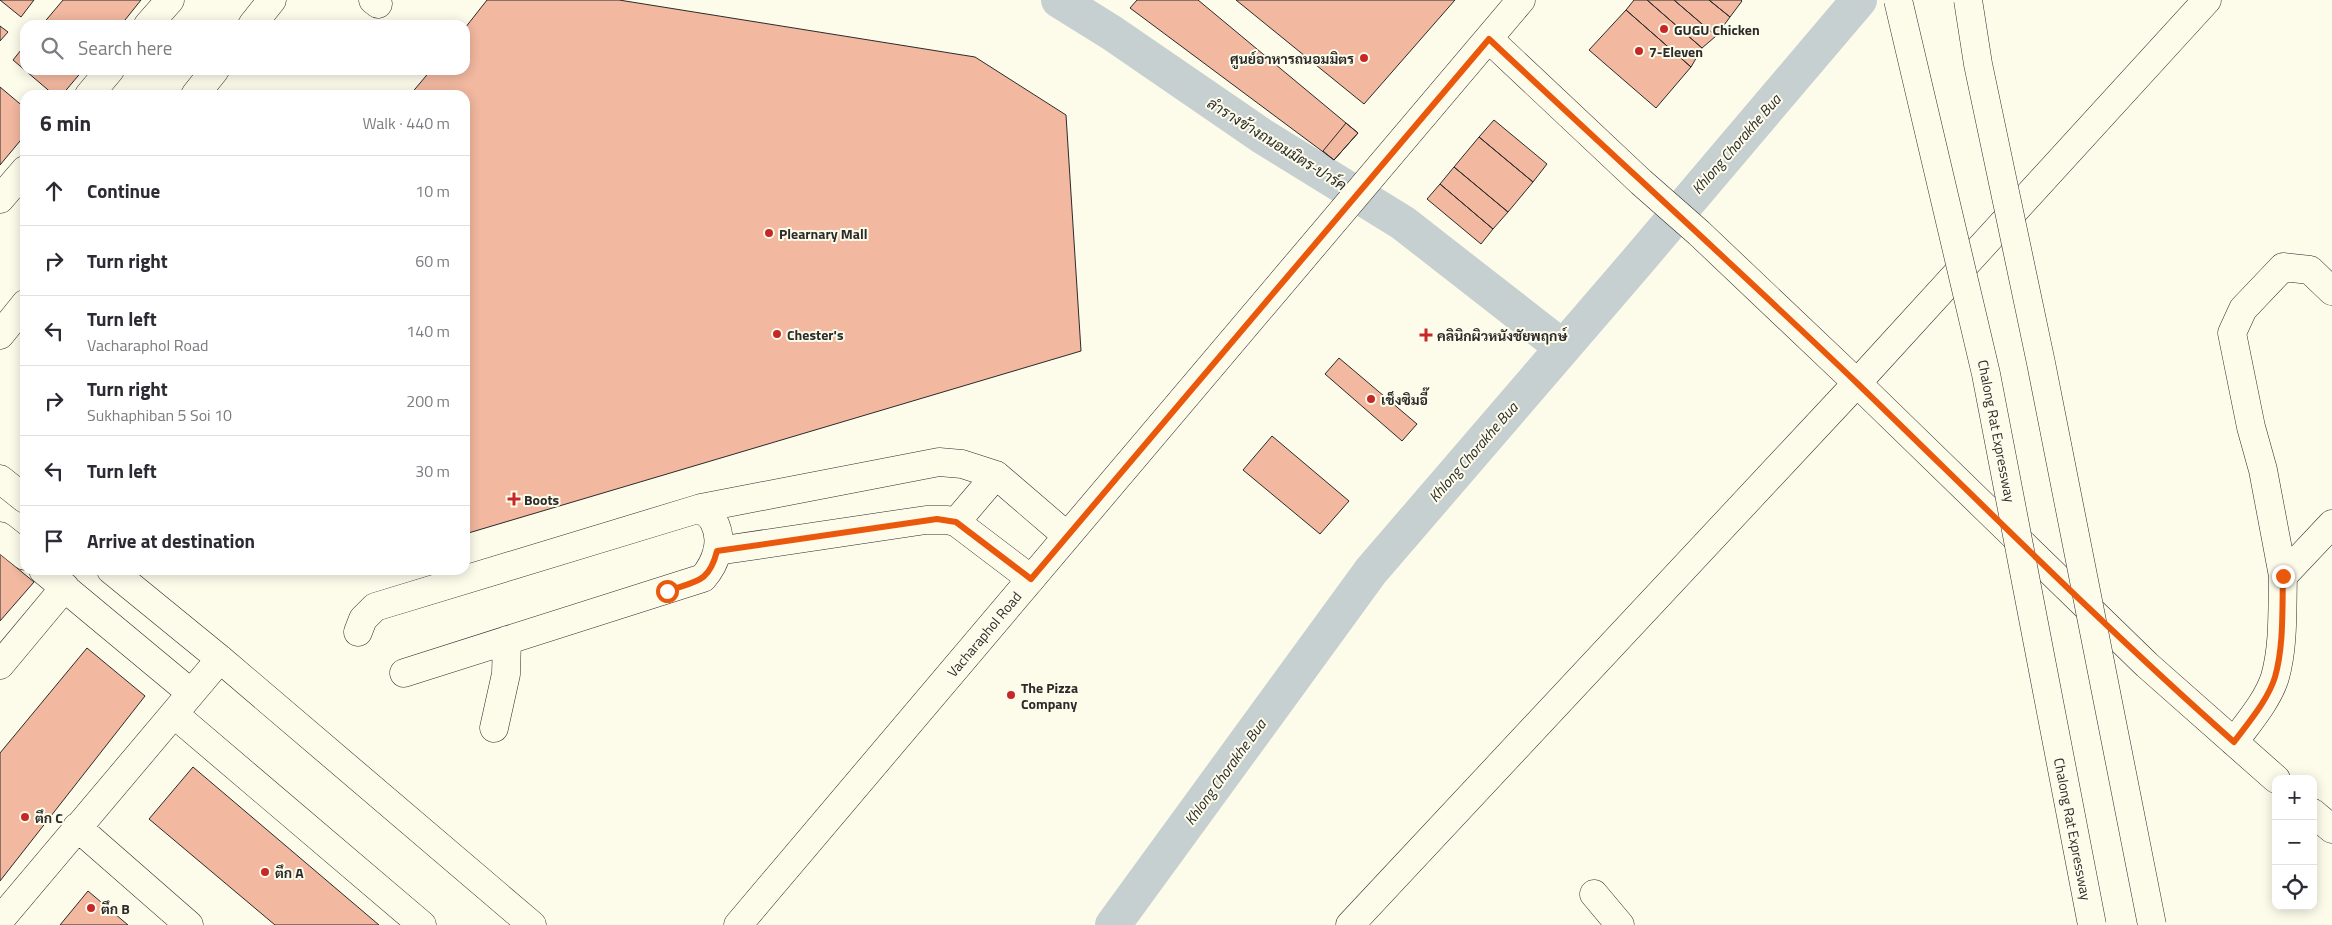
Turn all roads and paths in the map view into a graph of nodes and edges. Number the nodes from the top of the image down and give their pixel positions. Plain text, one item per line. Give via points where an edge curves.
1 (170, 0) edge
2 (1521, 0) edge
3 (1898, 0) edge
4 (1968, 0) edge
5 (2207, 0) edge
6 (270, 1) edge
7 (152, 20) edge
8 (256, 20) edge
9 (1489, 39) junction
10 (106, 75) edge
11 (211, 75) edge
12 (93, 90) edge
13 (199, 90) edge
14 (20, 176) edge
15 (0, 199) edge
16 (2332, 291) edge
17 (20, 310) edge
18 (0, 335) edge
19 (1857, 383) junction
20 (996, 475) junction
21 (0, 479) edge
22 (20, 495) edge
23 (700, 508) junction
24 (956, 522) junction
25 (2332, 524) edge
26 (0, 536) edge
27 (1067, 536) junction
28 (717, 551) junction
29 (20, 552) edge
30 (49, 575) edge
31 (117, 575) edge
32 (2283, 576) junction
33 (1031, 579) junction
34 (65, 588) junction
35 (358, 632) dead end
36 (508, 640) junction
37 (220, 659) junction
38 (0, 665) edge
39 (404, 673) dead end
40 (191, 693) junction
41 (174, 714) junction
42 (494, 728) dead end
43 (2234, 742) junction
44 (2272, 775) edge
45 (2317, 816) edge
46 (77, 827) junction
47 (2332, 829) edge
48 (1594, 894) dead end
49 (0, 920) edge
50 (189, 925) edge
51 (422, 925) edge
52 (532, 925) edge
53 (738, 925) edge
54 (1350, 925) edge
55 (1620, 925) edge
56 (2092, 925) edge
57 (2152, 925) edge

1 - 7 main road
2 - 9 main road, Vacharaphol Road
3 - 56 main road, Chalong Rat Expressway, bridge via 1986,374
4 - 57 main road, bridge via 1978,64
5 - 19 main road
6 - 8 main road
9 - 19 main road
9 - 27 main road, Vacharaphol Road
10 - 12 main road
11 - 13 main road
14 - 15 main road
16 - 32 main road via 2310,270 2284,267 2243,309 2232,334
17 - 18 main road
19 - 43 main road via 2147,665
19 - 54 main road
20 - 23 main road via 962,464 939,462
20 - 24 main road
20 - 27 main road
21 - 22 main road
23 - 28 main road via 714,521
23 - 35 main road via 374,607 363,619
24 - 28 main road via 926,520
24 - 33 main road
25 - 32 main road
26 - 29 main road
27 - 33 main road, Vacharaphol Road
28 - 36 main road via 713,567 703,578
30 - 34 main road
31 - 37 main road
32 - 43 main road via 2282,630 2275,678
33 - 53 main road, Vacharaphol Road
34 - 38 main road
34 - 40 main road
36 - 39 main road
36 - 42 main road via 506,674
37 - 40 main road
37 - 52 main road
40 - 41 main road
41 - 46 main road
41 - 51 main road
43 - 44 main road
45 - 47 main road
46 - 49 main road
46 - 50 main road
48 - 55 main road

